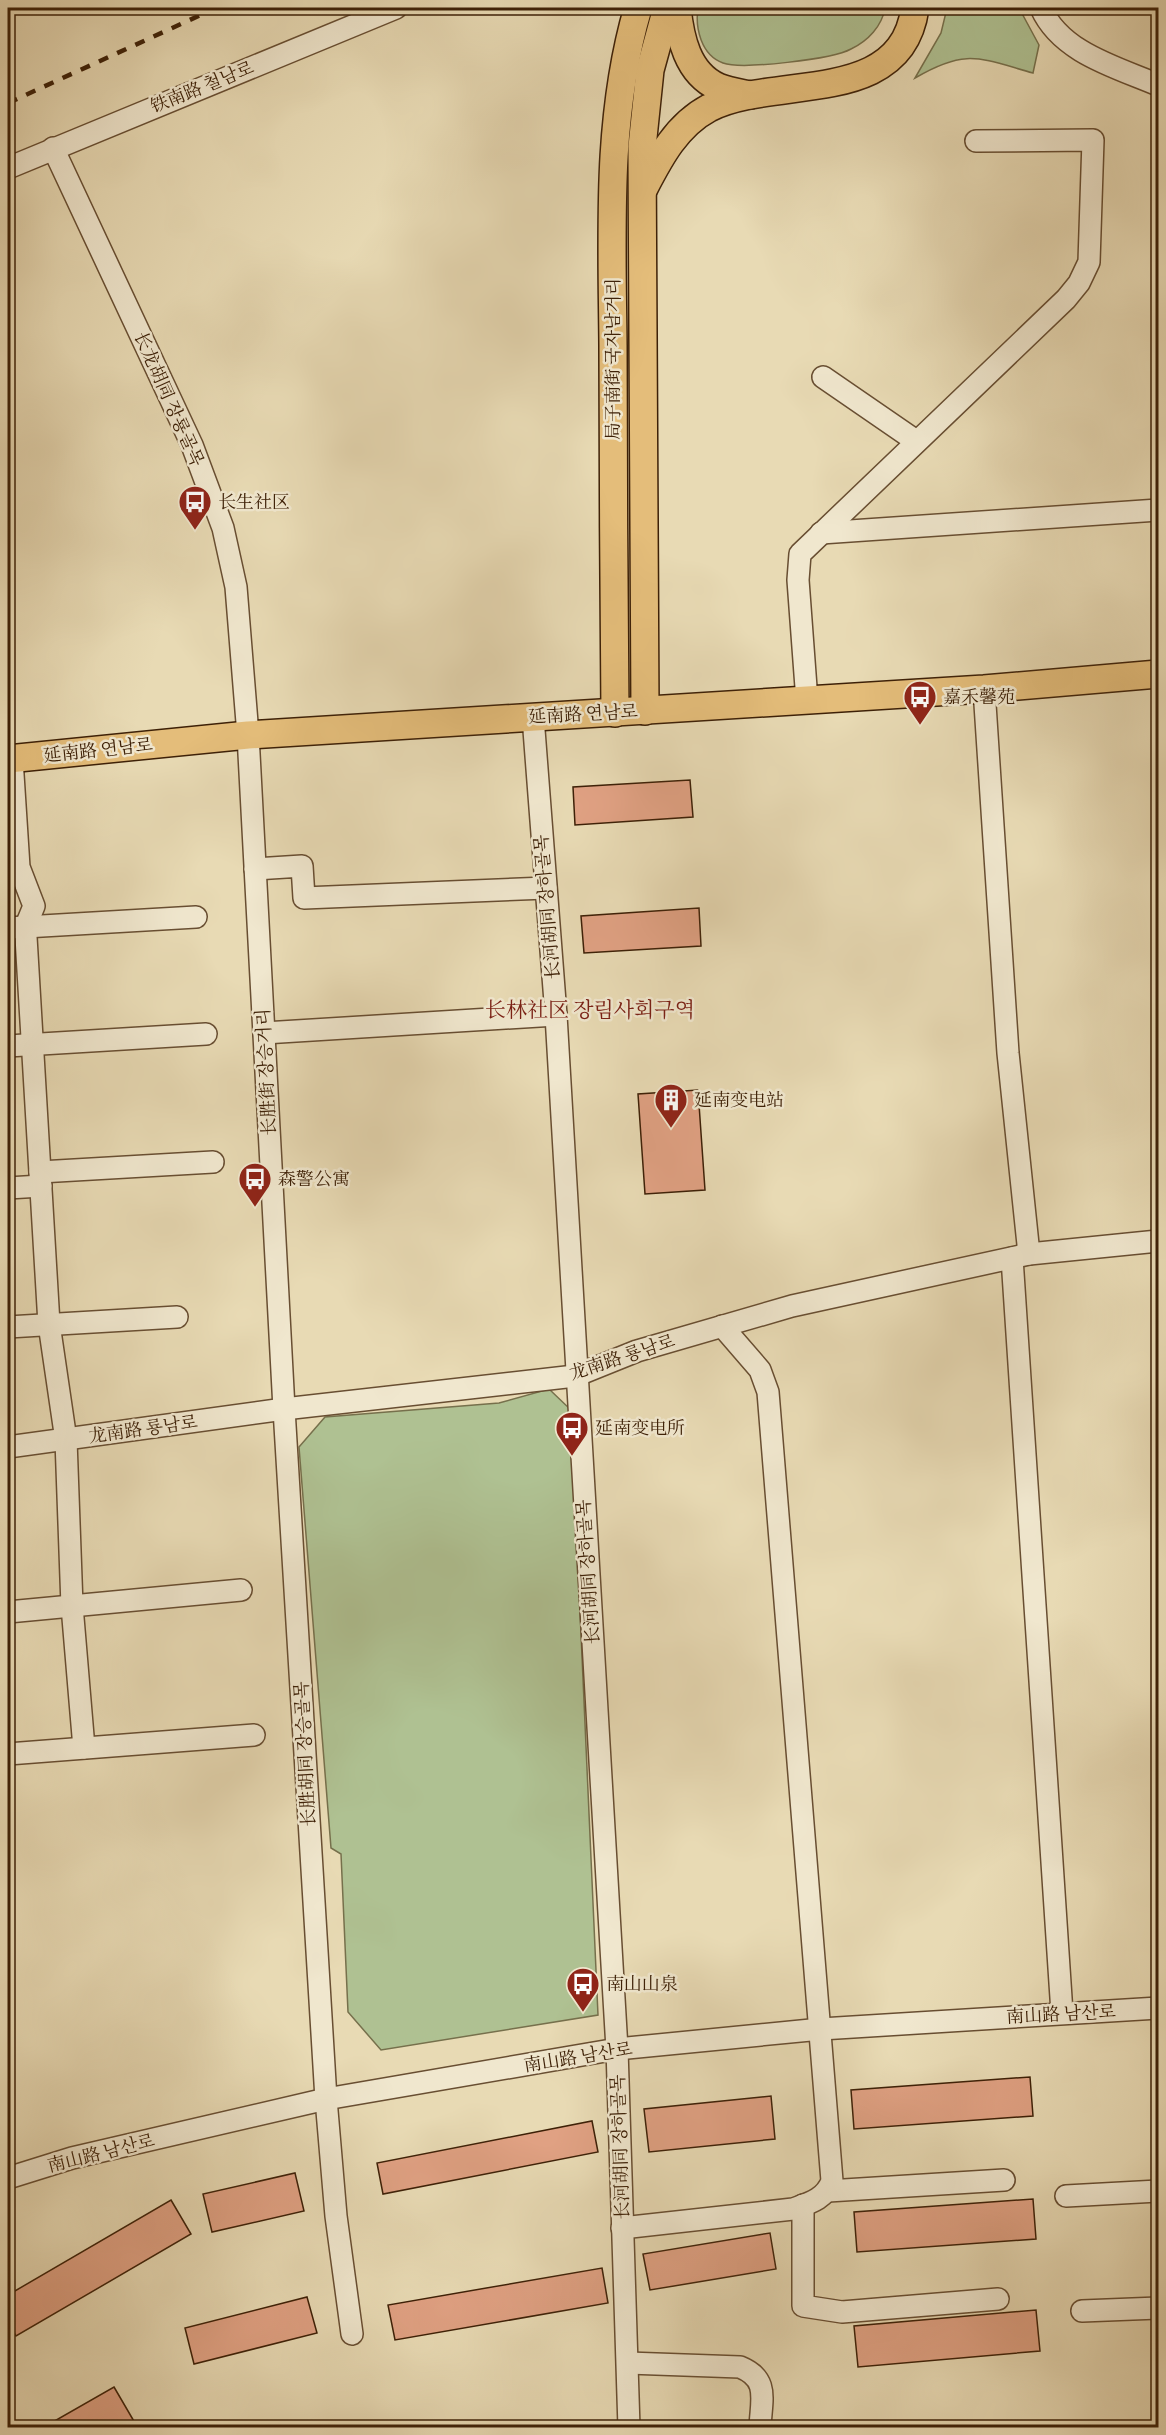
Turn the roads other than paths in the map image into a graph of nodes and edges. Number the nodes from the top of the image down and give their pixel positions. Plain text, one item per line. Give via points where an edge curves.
1 (396, 8) edge
2 (638, 8) edge
3 (667, 8) edge
4 (677, 8) edge
5 (915, 8) edge
6 (1041, 8) edge
7 (1158, 85) edge
8 (751, 96) junction
9 (976, 141) dead end
10 (53, 148) junction
11 (8, 168) edge
12 (643, 190) junction
13 (823, 377) dead end
14 (916, 441) junction
15 (1158, 510) edge
16 (822, 533) junction
17 (1158, 674) edge
18 (984, 689) junction
19 (807, 700) junction
20 (645, 711) junction
21 (615, 713) junction
22 (533, 717) junction
23 (248, 735) junction
24 (10, 759) edge
25 (255, 869) junction
26 (546, 888) junction
27 (196, 917) dead end
28 (17, 927) edge
29 (556, 1015) junction
30 (264, 1033) junction
31 (206, 1034) dead end
32 (32, 1044) junction
33 (8, 1046) edge
34 (213, 1162) dead end
35 (40, 1179) junction
36 (8, 1188) edge
37 (1158, 1241) edge
38 (1021, 1256) junction
39 (177, 1317) dead end
40 (49, 1324) junction
41 (722, 1326) junction
42 (8, 1327) edge
43 (575, 1376) junction
44 (284, 1409) junction
45 (66, 1440) junction
46 (8, 1447) edge
47 (241, 1590) dead end
48 (72, 1606) junction
49 (8, 1612) edge
50 (254, 1735) dead end
51 (84, 1748) junction
52 (8, 1754) edge
53 (1158, 2008) edge
54 (1062, 2013) junction
55 (820, 2029) junction
56 (617, 2049) junction
57 (326, 2099) junction
58 (8, 2178) edge
59 (1004, 2180) dead end
60 (828, 2191) junction
61 (1158, 2191) edge
62 (1066, 2196) dead end
63 (803, 2205) junction
64 (622, 2228) junction
65 (998, 2299) dead end
66 (1158, 2308) edge
67 (1082, 2311) dead end
68 (352, 2334) dead end
69 (628, 2363) junction
70 (629, 2427) edge
71 (760, 2427) edge

1 - 10 street, 铁南路 철남로
2 - 21 main road, 局子南街 국자남거리 via 619,91 612,214
3 - 12 main road, 局子南街 국자남거리 via 650,70 642,147
4 - 8 main road via 682,45 692,64 717,87
5 - 8 main road via 904,41 892,57 872,72
6 - 7 street via 1062,38 1087,54
8 - 12 main road via 710,108 689,122 671,140
9 - 14 street via 1093,140 1089,262 1066,299
10 - 11 street, 铁南路 철남로
10 - 23 street, 长龙胡同 장룡골목 via 192,445 223,528 236,587
12 - 20 main road, 局子南街 국자남거리
13 - 14 street
14 - 16 street
15 - 16 street
16 - 19 street via 800,554 798,563
17 - 18 main road, 延南路 연남로
18 - 19 main road, 延南路 연남로
18 - 38 street
19 - 20 main road, 延南路 연남로
20 - 21 main road, 延南路 연남로
21 - 22 main road, 延南路 연남로
22 - 23 main road, 延南路 연남로
22 - 26 street, 长河胡同 장하골목
23 - 24 main road, 延南路 연남로
23 - 25 street, 长胜街 장승거리
24 - 28 street via 20,867 34,906
25 - 26 street via 302,866 304,898
25 - 30 street, 长胜街 장승거리
26 - 29 street, 长河胡同 장하골목
27 - 28 street
28 - 32 street
29 - 30 street
29 - 43 street, 长河胡同 장하골목
30 - 44 street, 长胜街 장승거리
31 - 32 street
32 - 33 street
32 - 35 street
34 - 35 street
35 - 36 street
35 - 40 street
37 - 38 street, 龙南路 룡남로
38 - 41 street, 龙南路 룡남로 via 792,1306
38 - 54 street
39 - 40 street
40 - 42 street
40 - 45 street
41 - 43 street, 龙南路 룡남로 via 637,1351
41 - 55 street via 760,1370 768,1392
43 - 44 street, 龙南路 룡남로
43 - 56 street, 长河胡同 장하골목
44 - 45 street, 龙南路 룡남로
44 - 57 street, 长胜胡同 장승골목
45 - 46 street, 龙南路 룡남로
45 - 48 street
47 - 48 street
48 - 49 street
48 - 51 street
50 - 51 street
51 - 52 street
53 - 54 street, 南山路 남산로
54 - 55 street, 南山路 남산로
55 - 56 street, 南山路 남산로
55 - 60 street via 832,2181
56 - 57 street, 南山路 남산로
56 - 64 street, 长河胡同 장하골목
57 - 58 street, 南山路 남산로 via 72,2158
57 - 68 street, 长胜胡同 장승골목
59 - 60 street
60 - 63 street
61 - 62 street
63 - 64 street
63 - 65 street via 803,2306 842,2312
64 - 69 street, 长河胡同 장하골목
66 - 67 street
69 - 70 street, 长河胡同 장하골목
69 - 71 street via 740,2367 754,2372 761,2382

